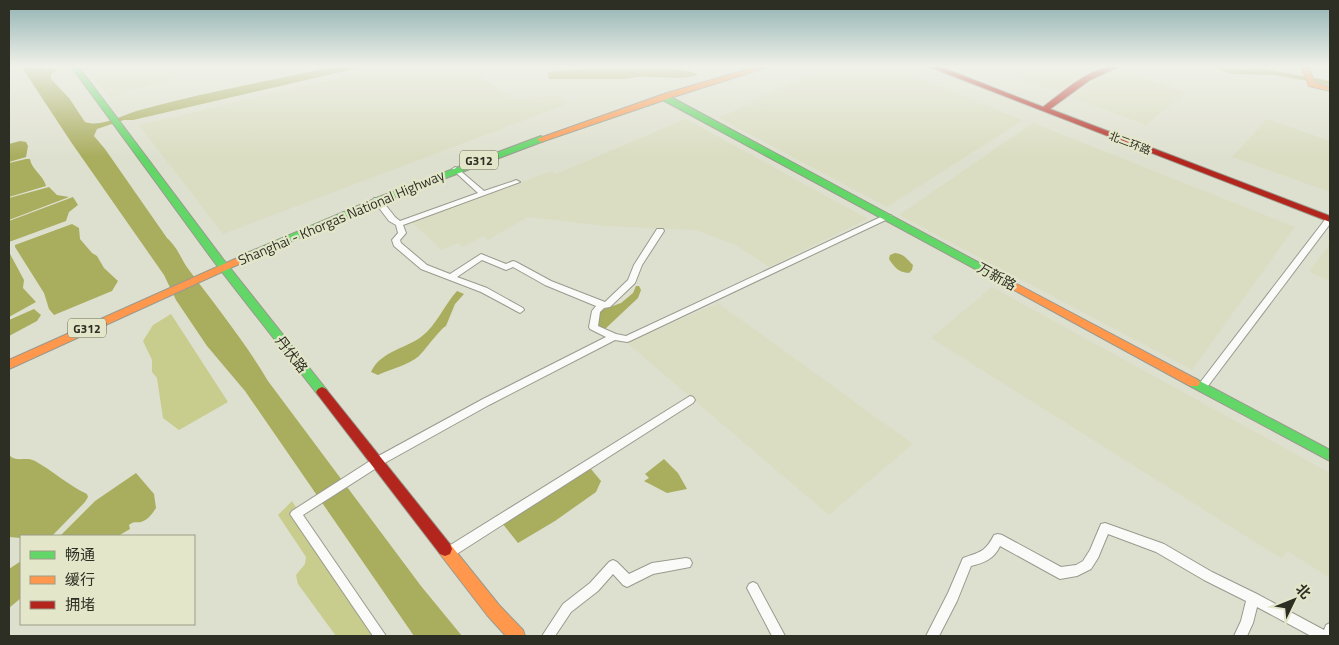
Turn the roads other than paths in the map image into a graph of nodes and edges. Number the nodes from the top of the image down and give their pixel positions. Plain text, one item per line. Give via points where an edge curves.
1 (97, 96) edge
2 (656, 96) edge
3 (667, 96) edge
4 (1014, 96) edge
5 (1018, 96) edge
6 (1063, 96) edge
7 (664, 97) junction
8 (1047, 108) junction
9 (455, 169) junction
10 (516, 182) dead end
11 (484, 194) junction
12 (376, 198) junction
13 (1330, 211) edge
14 (888, 217) junction
15 (1330, 219) edge
16 (399, 224) junction
17 (660, 231) dead end
18 (221, 263) junction
19 (450, 278) junction
20 (163, 289) junction
21 (602, 306) junction
22 (520, 310) dead end
23 (614, 337) junction
24 (9, 358) edge
25 (9, 365) edge
26 (1202, 387) junction
27 (690, 400) dead end
28 (1330, 456) edge
29 (376, 462) junction
30 (448, 553) junction
31 (686, 563) dead end
32 (753, 588) dead end
33 (1253, 598) junction
34 (1330, 629) edge
35 (380, 636) edge
36 (517, 636) edge
37 (548, 636) edge
38 (779, 636) edge
39 (932, 636) edge
40 (1240, 636) edge
41 (1323, 636) edge
42 (1328, 636) edge

1 - 18 main road, 丹伏路
2 - 12 main road, Shanghai - Khorgas National Highway / G312 via 579,120
3 - 7 main road, Shanghai - Khorgas National Highway / G312
4 - 8 main road, 北二环路
5 - 8 main road, 北二环路
6 - 8 main road
7 - 9 main road, Shanghai - Khorgas National Highway / G312
7 - 14 main road, 万新路
8 - 13 main road, 北二环路
8 - 15 main road, 北二环路
9 - 11 street
9 - 12 main road, Shanghai - Khorgas National Highway / G312
10 - 11 street
11 - 16 street
12 - 16 street
12 - 18 main road, Shanghai - Khorgas National Highway / G312
14 - 23 street via 627,339
14 - 26 main road, 万新路
15 - 26 street
16 - 19 street via 402,233 396,240 397,244 424,267
17 - 21 street via 638,265 632,281
18 - 20 main road, Shanghai - Khorgas National Highway / G312
18 - 29 main road, 丹伏路
19 - 21 street via 481,257 506,267 513,264
19 - 22 street via 484,290
20 - 24 main road, Shanghai - Khorgas National Highway / G312
20 - 25 main road, Shanghai - Khorgas National Highway / G312
21 - 23 street via 596,311 593,327
23 - 29 street
26 - 28 main road, 万新路
27 - 30 street
29 - 30 main road, 丹伏路
29 - 35 street via 296,514
30 - 36 main road, 丹伏路
31 - 37 street via 652,569 626,581 613,566 594,587 566,608
32 - 38 street
33 - 39 street via 1160,548 1105,528 1086,565 1060,573 998,539 992,552 984,558 967,562
33 - 40 street
33 - 41 street
34 - 42 street

